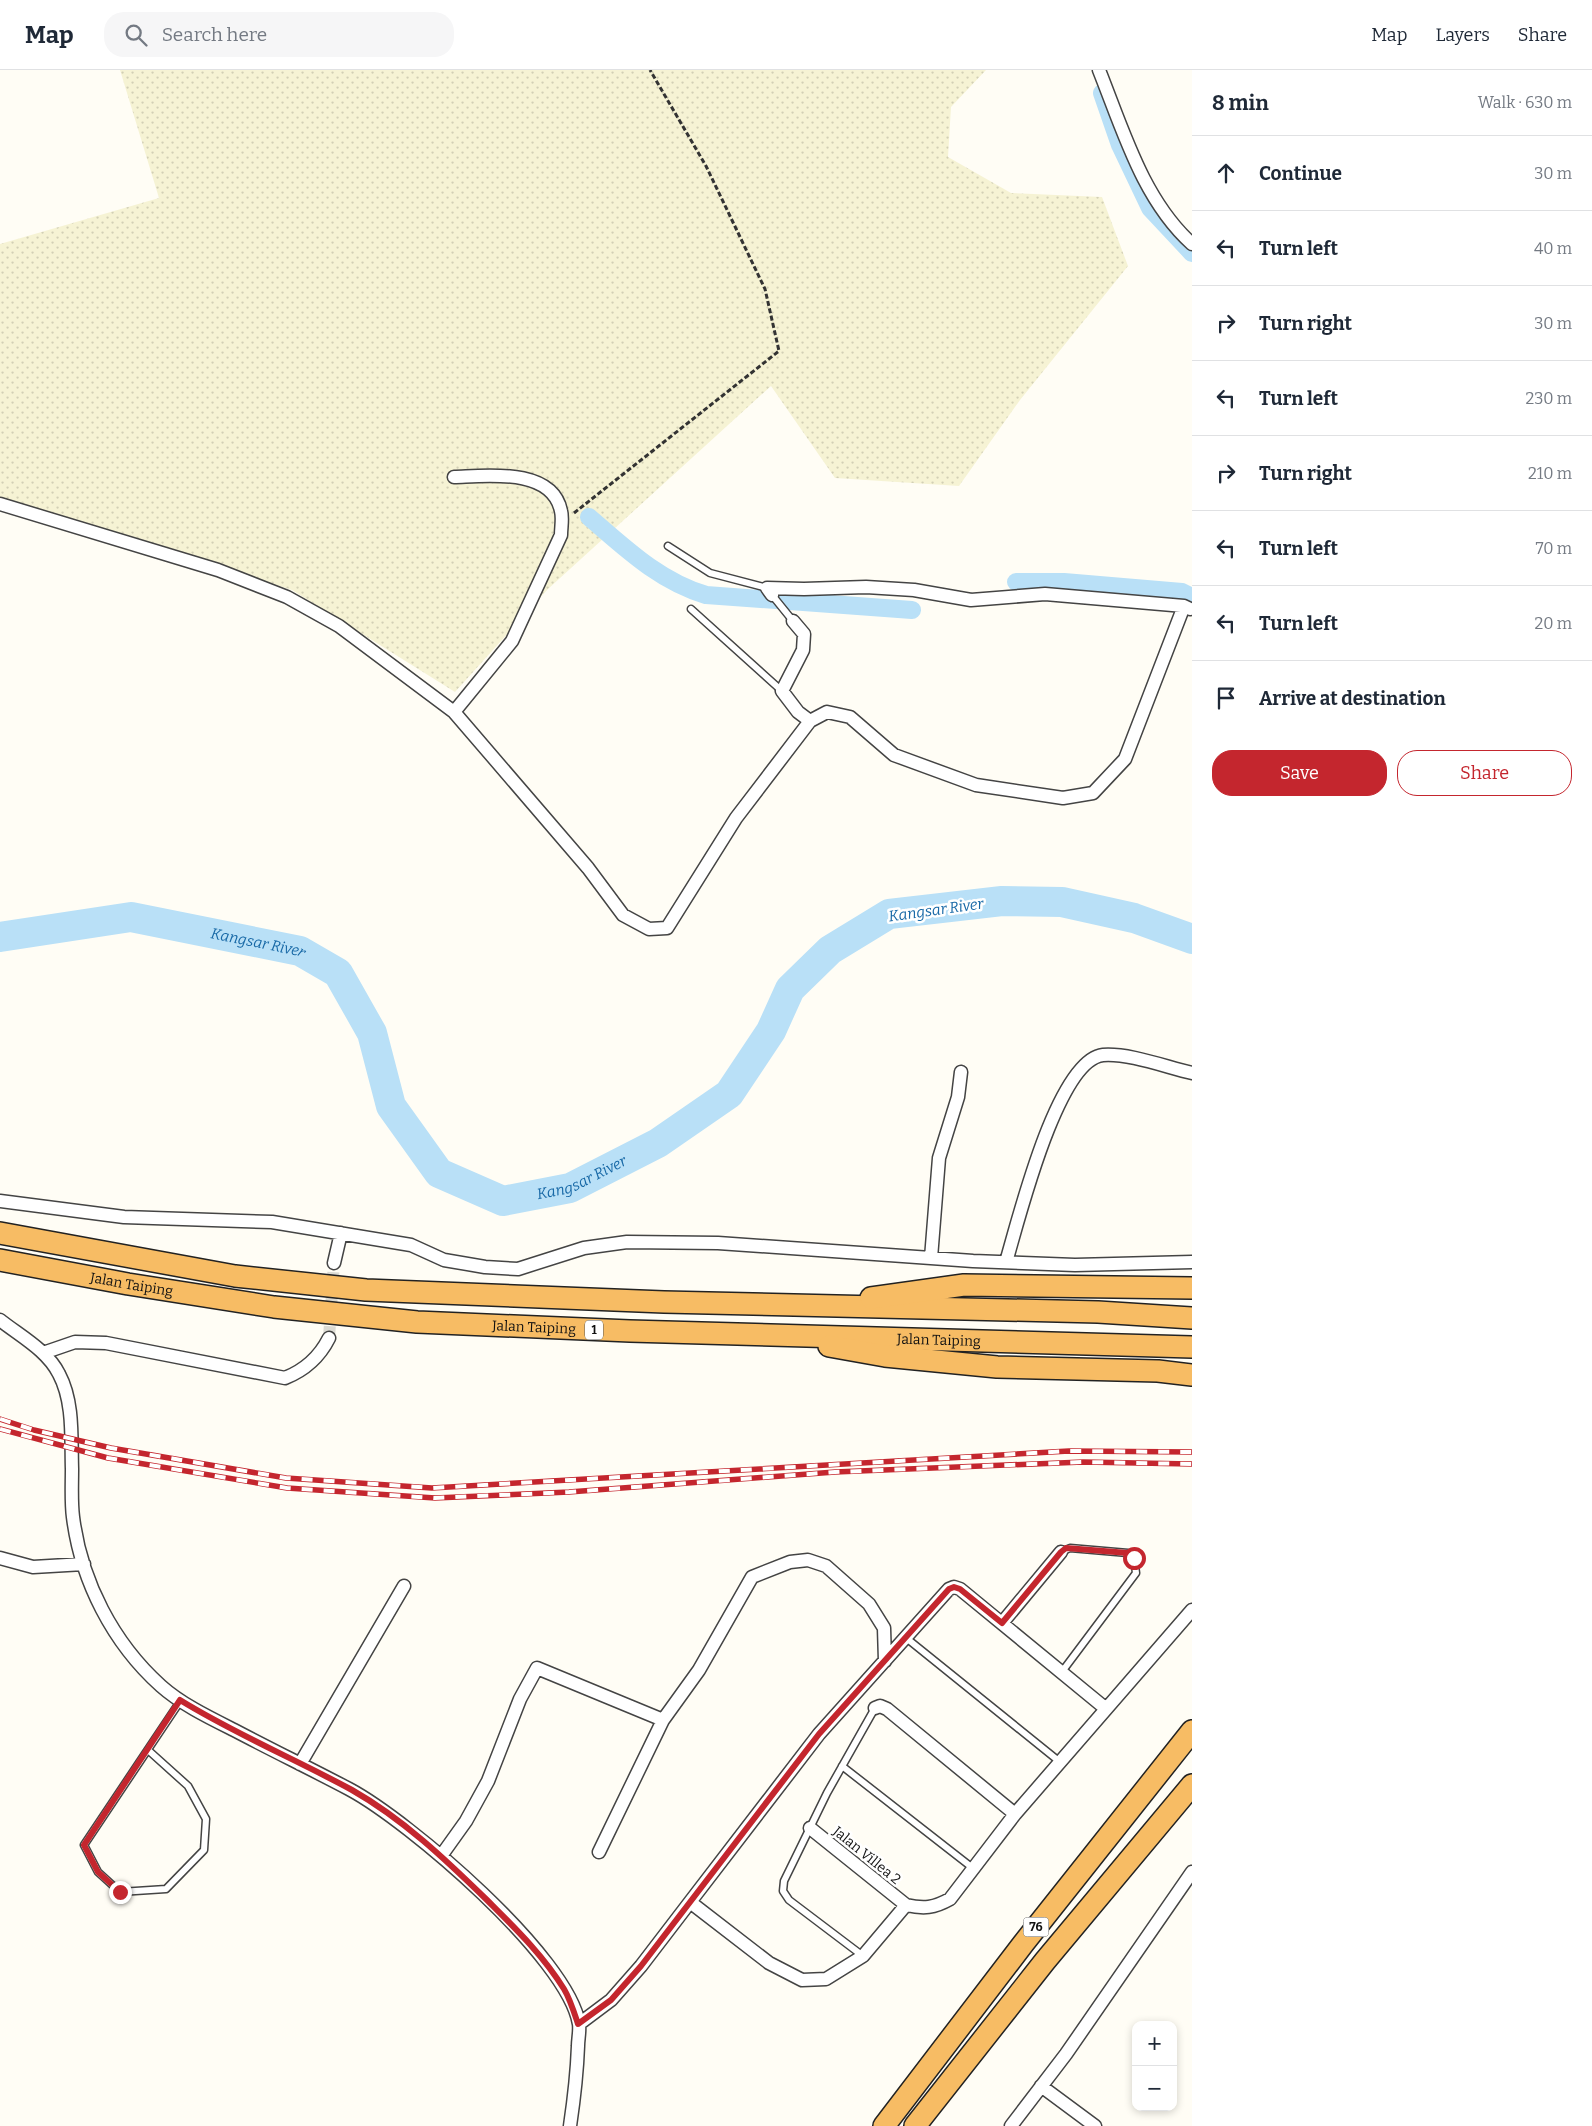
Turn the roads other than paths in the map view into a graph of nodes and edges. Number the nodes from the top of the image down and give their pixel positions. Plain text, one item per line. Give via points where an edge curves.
1 (1099, 70) edge
2 (1192, 244) edge
3 (454, 477) dead end
4 (0, 504) edge
5 (668, 546) dead end
6 (769, 591) junction
7 (1188, 608) edge
8 (691, 609) dead end
9 (793, 620) joint
10 (782, 691) junction
11 (454, 712) junction
12 (810, 721) junction
13 (961, 1072) dead end
14 (1192, 1074) edge
15 (0, 1201) edge
16 (0, 1233) edge
17 (340, 1233) junction
18 (931, 1258) junction
19 (0, 1260) edge
20 (1006, 1262) junction
21 (1192, 1262) edge
22 (334, 1263) tunnel mouth
23 (1192, 1288) edge
24 (837, 1305) junction
25 (1192, 1318) edge
26 (0, 1320) edge
27 (786, 1335) junction
28 (329, 1338) tunnel mouth
29 (1192, 1347) edge
30 (43, 1354) junction
31 (1192, 1375) edge
32 (1061, 1552) joint
33 (0, 1558) edge
34 (84, 1564) junction
35 (404, 1586) dead end
36 (1192, 1610) edge
37 (1002, 1623) junction
38 (905, 1638) junction
39 (885, 1661) junction
40 (1061, 1673) junction
41 (180, 1700) junction
42 (875, 1708) joint
43 (1105, 1708) junction
44 (664, 1720) junction
45 (1192, 1730) edge
46 (148, 1750) junction
47 (1060, 1762) junction
48 (300, 1764) junction
49 (842, 1766) junction
50 (1192, 1785) edge
51 (1015, 1814) junction
52 (810, 1828) junction
53 (599, 1852) dead end
54 (441, 1856) junction
55 (974, 1869) junction
56 (1192, 1872) edge
57 (690, 1902) junction
58 (906, 1905) junction
59 (862, 1956) junction
60 (578, 2024) junction
61 (1041, 2086) junction
62 (570, 2126) edge
63 (884, 2126) edge
64 (915, 2126) edge
65 (1011, 2126) edge
66 (1095, 2126) edge

1 - 2 street via 1158,206
3 - 11 street via 510,475 536,481 552,494 561,510 561,535 512,641
4 - 11 street via 218,570 287,597 339,626
5 - 6 lane via 710,573
6 - 7 street via 866,587 914,590 970,600 1045,594
6 - 9 lane
7 - 12 street via 1125,759 1093,793 1063,798 976,785 894,755 850,717 828,712
8 - 10 lane
9 - 10 street via 804,634 803,650
10 - 12 street via 798,712
11 - 12 street via 584,863 623,915 648,929 667,928 736,818
13 - 18 street via 958,1097 942,1143
14 - 20 street via 1124,1057 1102,1055 1078,1070 1046,1132
15 - 17 street via 124,1218 272,1222
16 - 24 highway, Jalan Taiping via 235,1276 366,1290 664,1302
17 - 18 street via 411,1245 444,1260 518,1269 584,1248 627,1242 718,1243
17 - 22 street
18 - 20 street
19 - 27 highway, Jalan Taiping / 1 via 274,1307 417,1322
20 - 21 street via 1074,1265
23 - 24 highway via 964,1286 899,1293
24 - 25 highway, Jalan Taiping via 1098,1312
26 - 30 street
27 - 29 highway, Jalan Taiping / 1
27 - 31 highway via 885,1356 997,1367 1158,1371
28 - 30 street via 310,1364 284,1378 106,1343 75,1342
30 - 34 street via 59,1374 70,1405 73,1518
32 - 37 street
32 - 40 lane via 1070,1548 1128,1553 1134,1558 1136,1573
33 - 34 street via 33,1567
34 - 41 street via 88,1581 110,1625 137,1661
35 - 48 street
36 - 43 street
37 - 38 street via 954,1587
37 - 40 street
38 - 39 street
38 - 47 lane
39 - 44 street via 884,1628 869,1604 826,1566 808,1560 790,1562 752,1577 699,1670
39 - 57 street via 819,1734
40 - 43 street
41 - 46 lane
41 - 48 street
42 - 49 lane
42 - 51 street via 887,1709
43 - 47 street
44 - 53 street
44 - 54 street via 537,1668 516,1708 488,1781 466,1821
45 - 63 highway, 76 via 1022,1944
46 - 46 lane via 84,1845 98,1872 120,1892 166,1889 204,1850 206,1819 188,1786
47 - 51 street
48 - 54 street via 403,1823
49 - 52 lane
49 - 55 lane
50 - 64 highway, 76 via 1045,1960
51 - 55 street
52 - 58 street, Jalan Villea 2
52 - 59 lane via 784,1881 783,1891 789,1900
54 - 60 street via 520,1932 545,1961 565,1990
55 - 58 street via 950,1899 937,1906
56 - 61 street via 1072,2047
57 - 59 street via 769,1963 802,1980 826,1979
57 - 60 street via 611,2000
58 - 59 street
60 - 62 street via 576,2088
61 - 65 street
61 - 66 street

